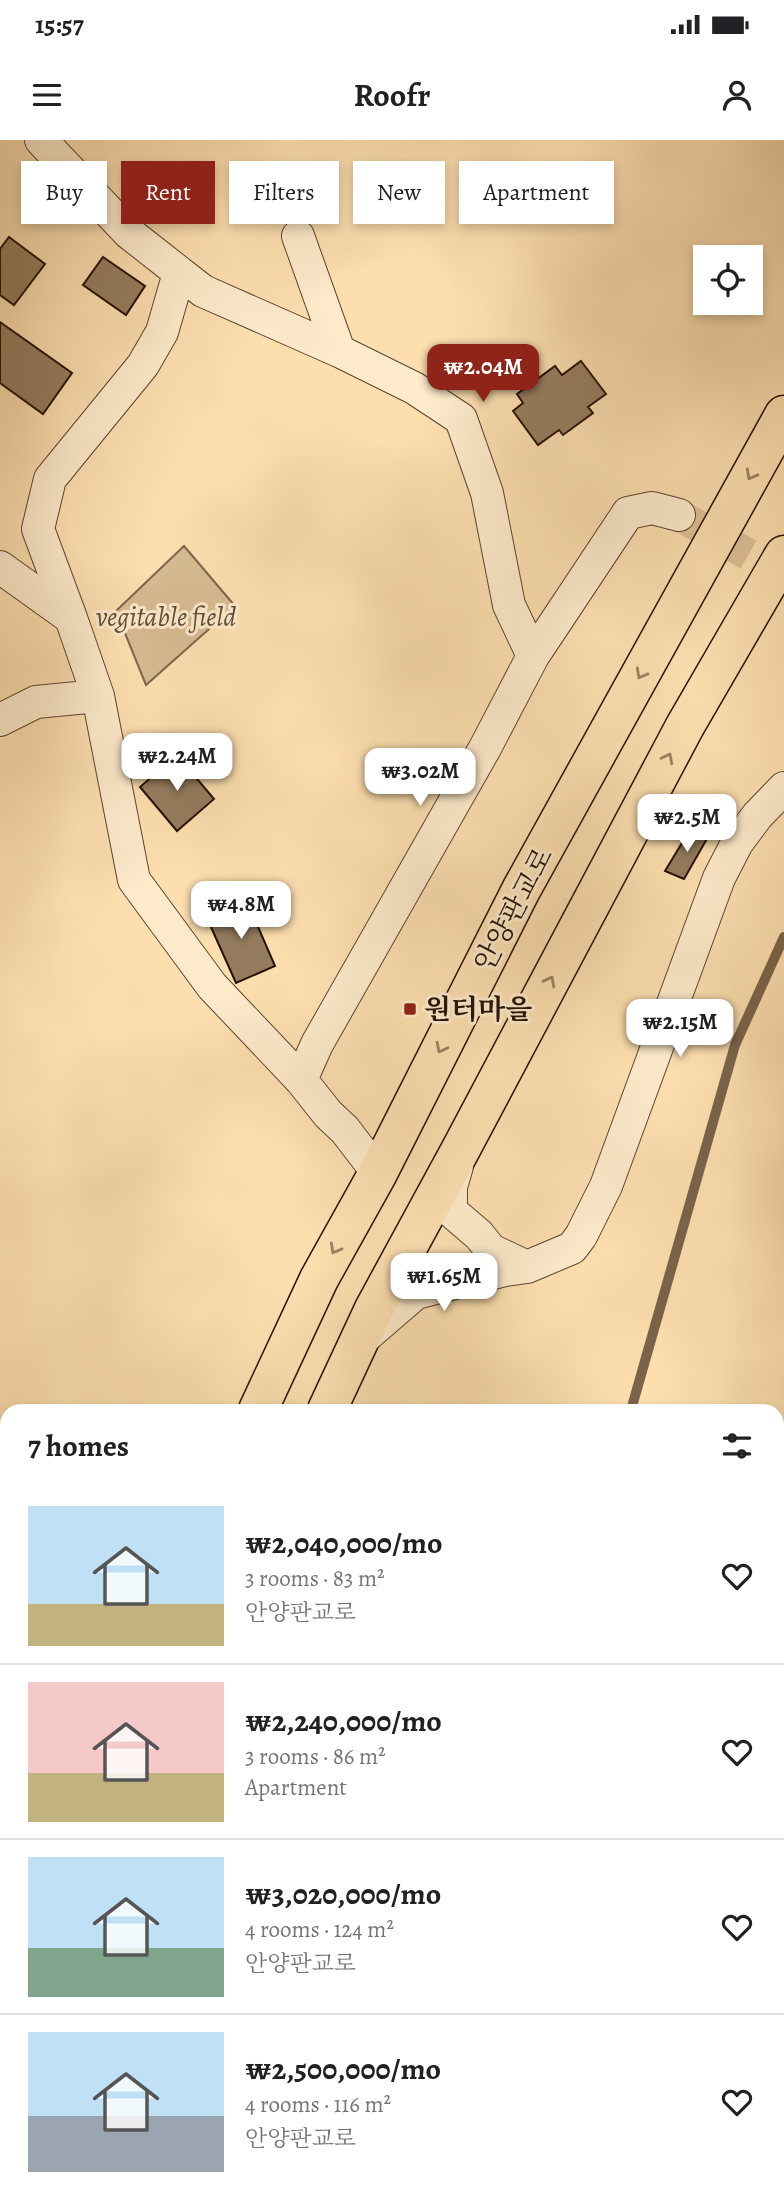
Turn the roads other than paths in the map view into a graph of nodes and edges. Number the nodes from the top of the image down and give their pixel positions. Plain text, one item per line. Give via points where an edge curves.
1 (41, 140) edge
2 (298, 236) dead end
3 (179, 273) junction
4 (339, 351) junction
5 (784, 415) edge
6 (679, 515) tunnel mouth
7 (784, 555) edge
8 (0, 567) edge
9 (71, 618) junction
10 (533, 656) junction
11 (98, 696) junction
12 (0, 720) edge
13 (784, 788) edge
14 (302, 1080) junction
15 (462, 1147) junction
16 (378, 1173) junction
17 (527, 1267) junction
18 (357, 1346) junction
19 (261, 1404) edge
20 (330, 1404) edge

1 - 3 street via 129,233
2 - 4 street
3 - 4 street via 204,291
3 - 9 street via 162,332 143,365 50,479 38,529
4 - 10 street via 414,388 461,419 487,493 509,605
5 -> 16 main road, 안양판교로 via 521,890
6 - 10 street via 652,508 628,513
15 -> 7 main road via 679,738
8 - 9 street
9 - 11 street
10 - 14 street via 317,1044
11 - 12 street via 36,702
11 - 14 street via 134,880 212,986
13 - 17 street via 737,843 719,878 606,1186 581,1236 572,1248
14 - 16 street
15 - 17 street via 451,1187 451,1211 491,1250
15 - 18 main road
16 -> 19 main road, 안양판교로 via 319,1279
17 - 18 street via 416,1293
18 - 20 main road

